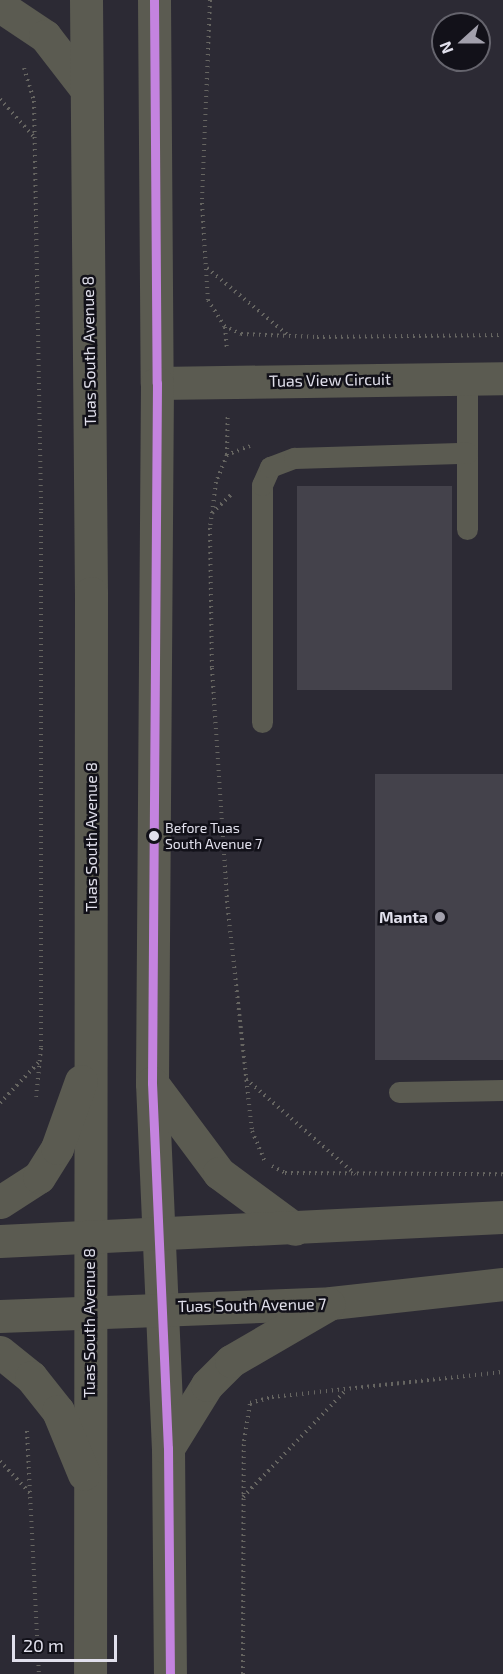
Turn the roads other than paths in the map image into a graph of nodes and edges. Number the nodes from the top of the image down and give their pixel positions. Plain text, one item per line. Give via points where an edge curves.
1 (86, 0) edge
2 (154, 0) edge
3 (0, 6) edge
4 (86, 89) junction
5 (467, 378) junction
6 (503, 378) edge
7 (157, 383) junction
8 (467, 453) junction
9 (467, 529) dead end
10 (262, 722) dead end
11 (91, 1055) junction
12 (152, 1083) junction
13 (503, 1090) edge
14 (399, 1092) dead end
15 (0, 1202) edge
16 (503, 1217) edge
17 (295, 1229) junction
18 (158, 1235) junction
19 (88, 1238) junction
20 (0, 1241) edge
21 (503, 1284) edge
22 (331, 1303) junction
23 (162, 1307) junction
24 (90, 1311) junction
25 (0, 1316) edge
26 (0, 1352) edge
27 (168, 1448) junction
28 (90, 1489) junction
29 (90, 1674) edge
30 (170, 1674) edge

1 - 4 street, Tuas South Avenue 8
2 - 7 street
3 - 4 street via 45,36
4 - 11 street, Tuas South Avenue 8
5 - 6 street, Tuas View Circuit
5 - 7 street, Tuas View Circuit
5 - 8 lane
7 - 12 street
8 - 9 lane
8 - 10 lane via 294,458 270,467 262,485
11 - 15 street via 57,1148 39,1177
11 - 19 street, Tuas South Avenue 8
12 - 17 street via 219,1173
12 - 18 street
13 - 14 lane
16 - 17 street
17 - 18 street
18 - 19 street
18 - 23 street
19 - 20 street
19 - 24 street, Tuas South Avenue 8
21 - 22 street, Tuas South Avenue 7
22 - 23 street, Tuas South Avenue 7
22 - 27 street via 231,1361 207,1385
23 - 24 street, Tuas South Avenue 7
23 - 27 street
24 - 25 street, Tuas South Avenue 7
24 - 28 street, Tuas South Avenue 8
26 - 28 street via 30,1377 58,1411
27 - 30 street
28 - 29 street, Tuas South Avenue 8

